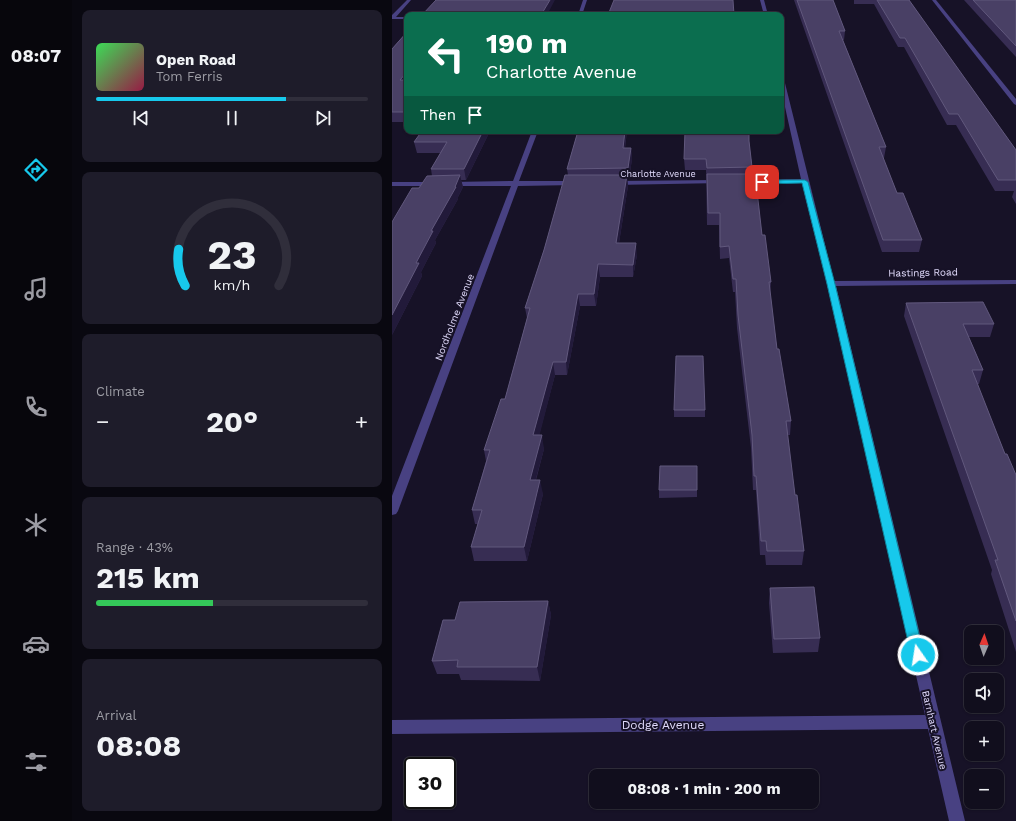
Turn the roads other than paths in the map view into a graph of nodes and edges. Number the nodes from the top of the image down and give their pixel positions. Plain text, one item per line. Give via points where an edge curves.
1 (409, 0) edge
2 (585, 0) edge
3 (762, 0) edge
4 (934, 0) edge
5 (581, 12) edge
6 (765, 12) edge
7 (392, 18) edge
8 (404, 18) edge
9 (784, 90) edge
10 (1016, 102) edge
11 (534, 134) edge
12 (805, 182) junction
13 (586, 183) edge
14 (610, 183) edge
15 (392, 184) edge
16 (438, 184) edge
17 (446, 184) edge
18 (515, 184) junction
19 (1016, 282) edge
20 (831, 284) junction
21 (392, 511) edge
22 (933, 722) junction
23 (392, 727) edge
24 (957, 821) edge

1 - 7 street
2 - 5 street
3 - 6 street
4 - 10 street
7 - 8 street
9 - 12 street, Barnhart Avenue
11 - 18 street, Nordholme Avenue
12 - 14 street, Charlotte Avenue
12 - 20 street, Barnhart Avenue
13 - 18 street
15 - 16 street
17 - 18 street
18 - 21 street, Nordholme Avenue
19 - 20 street, Hastings Road
20 - 22 street, Barnhart Avenue
22 - 23 street, Dodge Avenue
22 - 24 street, Barnhart Avenue

